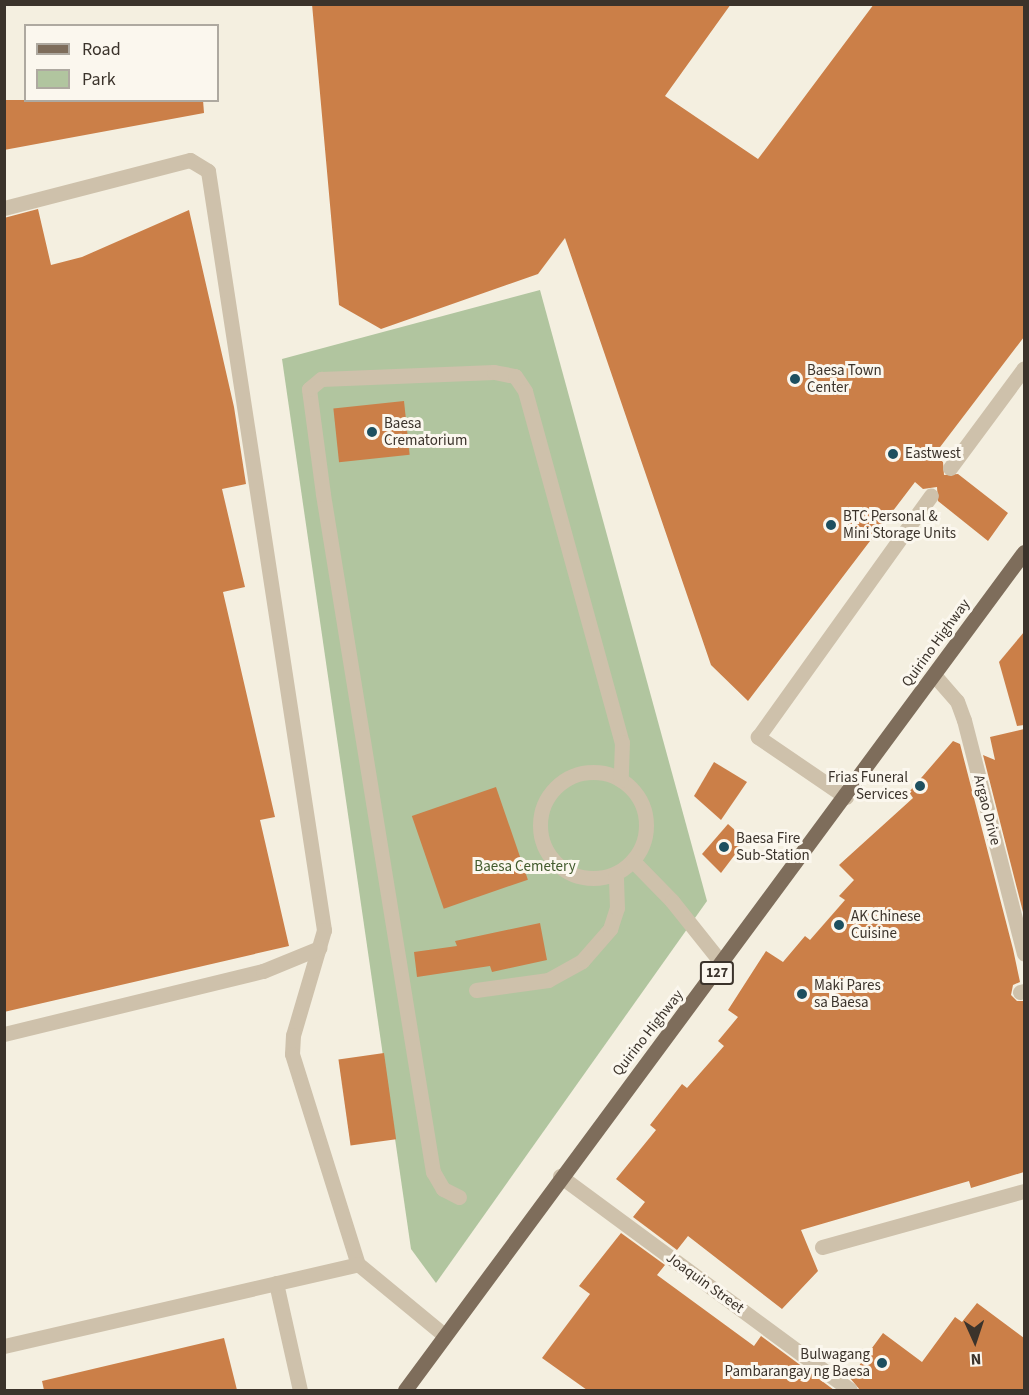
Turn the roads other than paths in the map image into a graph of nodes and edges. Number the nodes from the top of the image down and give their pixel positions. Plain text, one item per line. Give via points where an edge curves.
1 (4, 208) edge
2 (1024, 368) edge
3 (950, 468) dead end
4 (931, 495) dead end
5 (1024, 552) edge
6 (935, 676) junction
7 (621, 780) junction
8 (846, 797) junction
9 (633, 861) junction
10 (616, 873) junction
11 (319, 948) junction
12 (1024, 952) edge
13 (723, 965) junction
14 (476, 990) dead end
15 (4, 1034) edge
16 (560, 1176) junction
17 (1024, 1191) edge
18 (459, 1197) dead end
19 (822, 1247) dead end
20 (358, 1264) junction
21 (276, 1283) junction
22 (444, 1335) junction
23 (4, 1346) edge
24 (300, 1390) edge
25 (405, 1390) edge
26 (850, 1390) edge

1 - 11 street via 190,160 208,171 324,930
2 - 3 street
4 - 8 street via 758,737
5 - 6 main road, Quirino Highway / 127
6 - 8 main road, Quirino Highway / 127
6 - 12 street, Argao Drive via 957,701 964,720
7 - 9 street via 635,792 644,809 646,827
7 - 10 street via 595,772 568,777 547,796 539,822 544,849 562,870 589,879
7 - 18 street via 622,742 525,391 515,376 495,372 321,378 309,389 322,494 432,1172 443,1189
8 - 13 main road, Quirino Highway / 127
9 - 10 street
9 - 13 street via 672,901
10 - 14 street via 617,908 610,929 582,961 548,980
11 - 15 street via 263,971
11 - 20 street via 292,1035 292,1054
13 - 16 main road, Quirino Highway / 127
16 - 22 main road, Quirino Highway / 127
16 - 26 street, Joaquin Street
17 - 19 street
20 - 21 street
20 - 22 street
21 - 23 street
21 - 24 street
22 - 25 main road, Quirino Highway / 127

